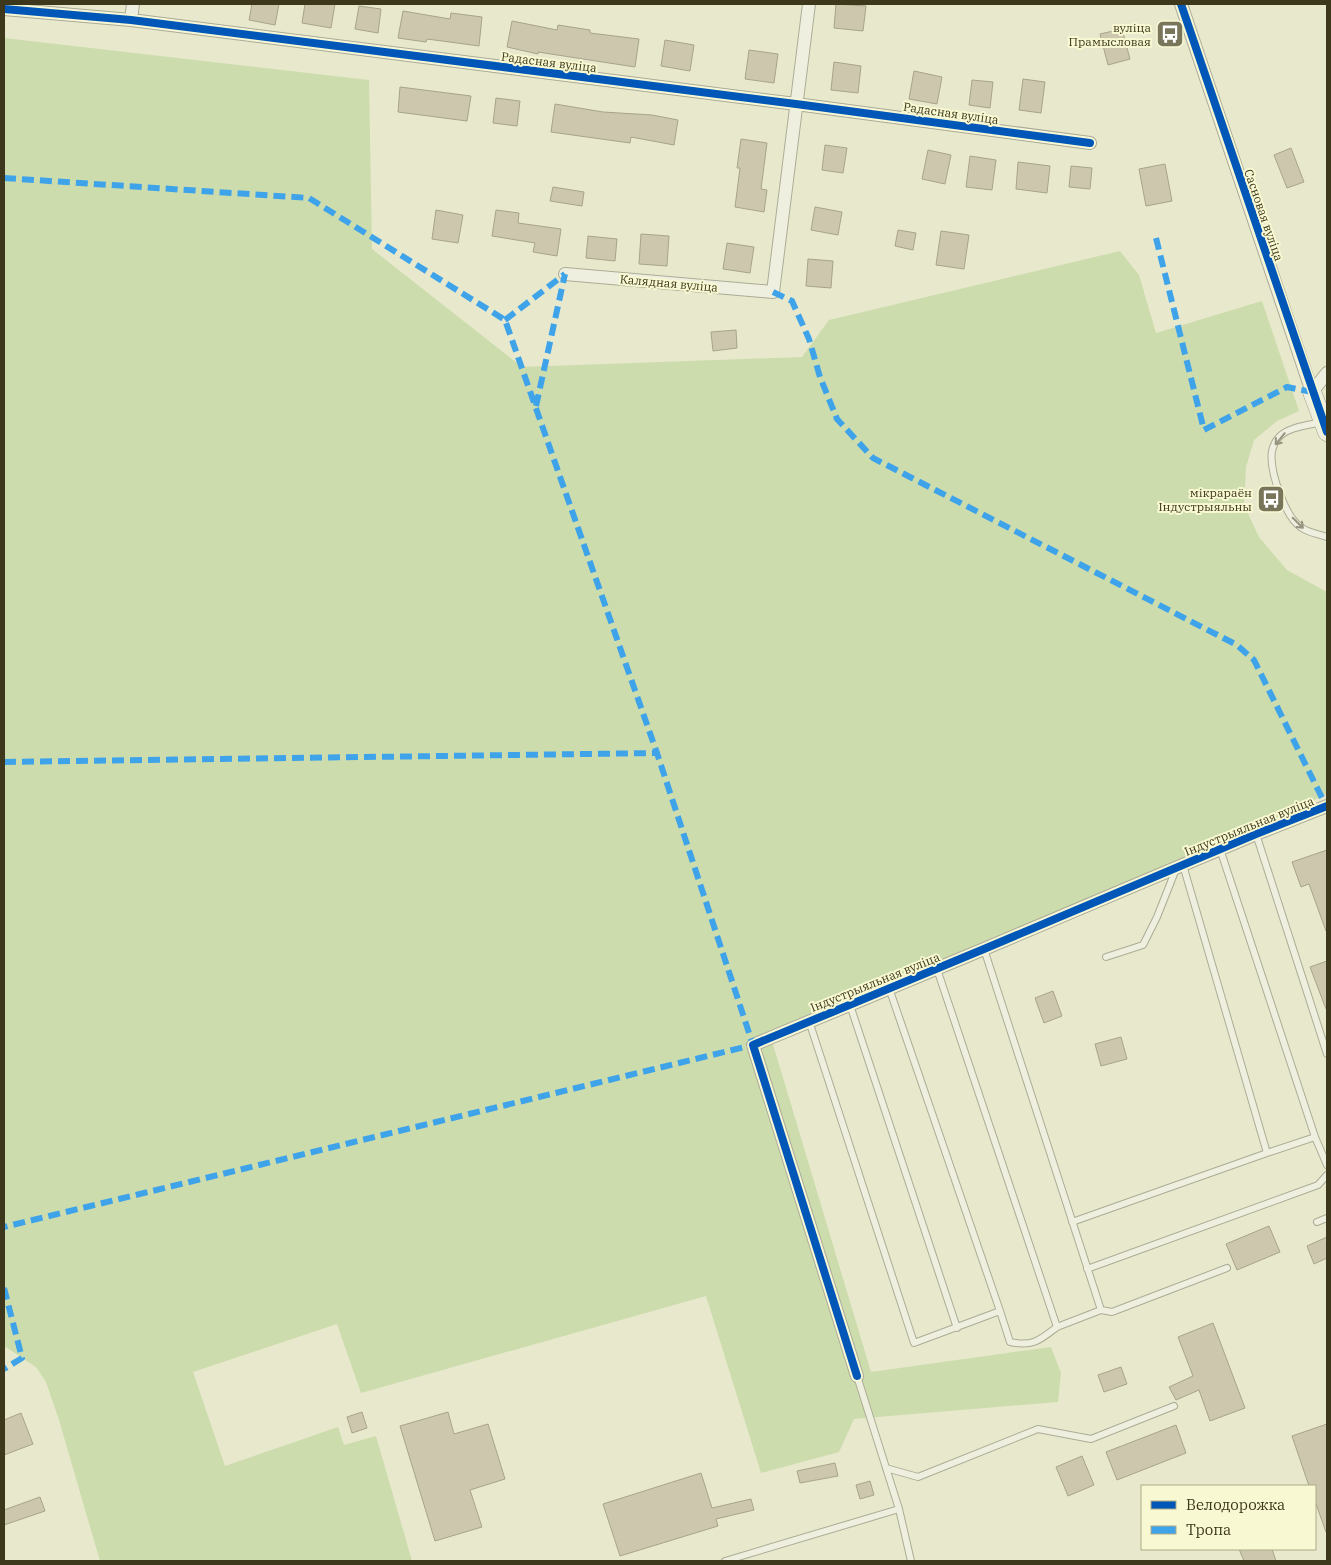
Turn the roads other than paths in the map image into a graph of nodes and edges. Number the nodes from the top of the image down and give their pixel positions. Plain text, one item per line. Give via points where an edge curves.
1 (133, 4) edge
2 (809, 4) edge
3 (1181, 4) edge
4 (4, 9) edge
5 (132, 20) junction
6 (796, 104) junction
7 (1090, 143) dead end
8 (565, 274) dead end
9 (1327, 373) edge
10 (1312, 392) junction
11 (1325, 427) edge
12 (1327, 537) edge
13 (1327, 806) edge
14 (1256, 834) junction
15 (1220, 849) junction
16 (1180, 866) junction
17 (984, 949) junction
18 (1106, 956) dead end
19 (937, 969) junction
20 (889, 988) junction
21 (850, 1005) junction
22 (810, 1021) junction
23 (1327, 1054) edge
24 (1315, 1137) junction
25 (1267, 1153) junction
26 (1327, 1165) edge
27 (1327, 1175) edge
28 (1327, 1218) edge
29 (1072, 1222) junction
30 (1317, 1222) dead end
31 (1227, 1268) dead end
32 (1088, 1269) junction
33 (1101, 1310) junction
34 (1000, 1311) junction
35 (1057, 1327) junction
36 (956, 1328) junction
37 (857, 1376) joint
38 (1174, 1406) dead end
39 (886, 1468) junction
40 (899, 1509) junction
41 (725, 1561) edge
42 (912, 1561) edge

1 - 5 street
2 - 6 street
3 - 10 street, Сасновая вуліца
4 - 5 street, Радасная вуліца
5 - 6 street, Радасная вуліца
6 - 7 street, Радасная вуліца
6 - 8 street, Калядная вуліца via 773,292
9 - 10 street
10 - 11 street, Сасновая вуліца
11 -> 12 lane via 1286,432 1278,438 1272,450 1272,466 1280,495 1294,521 1302,528
13 - 14 street, Індустрыяльная вуліца
14 - 15 street, Індустрыяльная вуліца
14 - 23 lane
15 - 16 street, Індустрыяльная вуліца
15 - 24 lane
16 - 17 street, Індустрыяльная вуліца
16 - 18 lane via 1143,945
16 - 25 lane
17 - 19 street, Індустрыяльная вуліца
17 - 29 lane
19 - 20 street, Індустрыяльная вуліца
19 - 35 lane
20 - 21 street, Індустрыяльная вуліца
20 - 34 lane
21 - 22 street, Індустрыяльная вуліца
21 - 36 lane
22 - 36 lane via 914,1343
22 - 37 street, Індустрыяльная вуліца via 753,1045
24 - 25 lane
24 - 26 lane
25 - 29 lane
27 - 32 lane via 1318,1185
28 - 30 lane
29 - 32 lane
31 - 33 lane via 1112,1312
32 - 33 lane
33 - 35 lane
34 - 35 lane via 1010,1342 1023,1345 1040,1340
34 - 36 lane
37 - 39 lane
38 - 39 lane via 1091,1439 1038,1429 918,1477
39 - 40 lane
40 - 41 lane
40 - 42 lane

